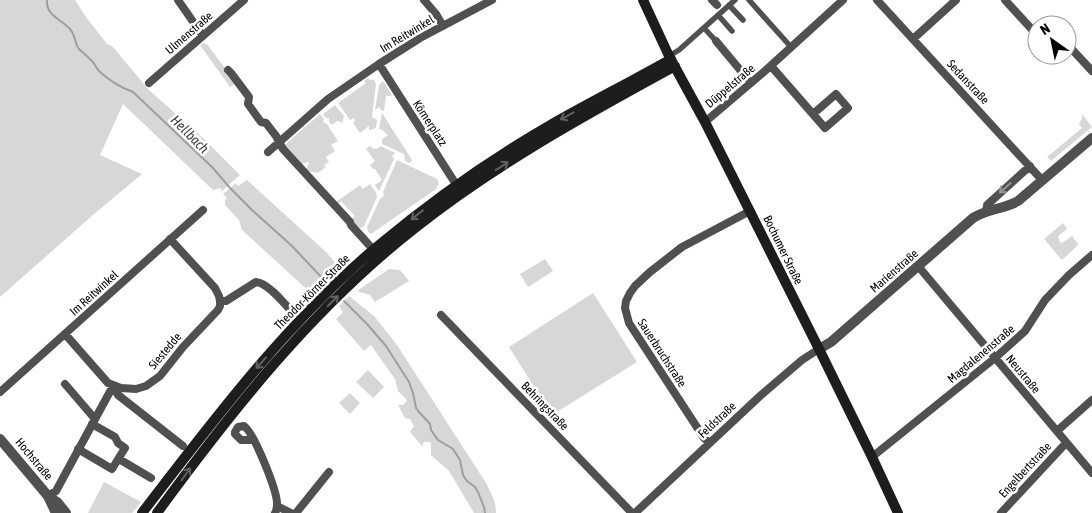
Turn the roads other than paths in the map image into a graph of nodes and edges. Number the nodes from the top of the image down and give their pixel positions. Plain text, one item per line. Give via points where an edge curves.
1 (178, 0) edge
2 (244, 0) edge
3 (424, 0) edge
4 (492, 0) edge
5 (643, 0) edge
6 (735, 0) edge
7 (749, 0) edge
8 (843, 0) edge
9 (877, 0) edge
10 (956, 0) edge
11 (1005, 0) edge
12 (729, 5) junction
13 (717, 8) edge
14 (743, 20) dead end
15 (1027, 24) edge
16 (443, 26) junction
17 (704, 28) junction
18 (732, 30) dead end
19 (202, 36) junction
20 (913, 39) junction
21 (716, 42) joint
22 (791, 47) junction
23 (1077, 55) edge
24 (672, 61) junction
25 (379, 64) junction
26 (770, 66) junction
27 (228, 70) dead end
28 (1092, 71) edge
29 (149, 83) dead end
30 (751, 83) junction
31 (813, 114) junction
32 (704, 122) junction
33 (1092, 138) edge
34 (279, 142) junction
35 (268, 152) dead end
36 (1030, 166) junction
37 (1042, 180) junction
38 (459, 189) junction
39 (203, 210) dead end
40 (750, 211) junction
41 (986, 212) junction
42 (170, 239) junction
43 (370, 246) dead end
44 (1092, 255) edge
45 (918, 266) junction
46 (220, 301) junction
47 (292, 312) dead end
48 (440, 315) dead end
49 (65, 334) junction
50 (819, 349) junction
51 (995, 358) junction
52 (65, 384) dead end
53 (113, 386) junction
54 (0, 392) edge
55 (1092, 400) edge
56 (93, 422) junction
57 (1057, 432) junction
58 (0, 439) edge
59 (253, 440) dead end
60 (709, 443) junction
61 (1066, 443) junction
62 (183, 446) dead end
63 (78, 449) junction
64 (872, 458) junction
65 (119, 459) junction
66 (329, 472) dead end
67 (1092, 473) edge
68 (152, 478) dead end
69 (48, 496) junction
70 (276, 510) edge
71 (56, 513) edge
72 (66, 513) edge
73 (142, 513) edge
74 (157, 513) edge
75 (291, 513) edge
76 (296, 513) edge
77 (634, 513) edge
78 (898, 513) edge
79 (1001, 513) edge

1 - 19 street
2 - 19 street, Ulmenstraße
3 - 16 street
4 - 16 street, Im Reitwinkel
5 - 24 main road, Bochumer Straße
6 - 12 street
7 - 22 street
8 - 22 street, Düppelstraße
9 - 20 street, Sedanstraße
10 - 20 street
11 - 15 street
12 - 13 street
12 - 14 street
13 - 17 street
13 - 18 street
16 - 25 street, Im Reitwinkel
17 - 21 street
17 - 24 street via 679,50
19 - 29 street, Ulmenstraße
20 - 36 street, Sedanstraße
21 - 30 street
22 - 26 street, Düppelstraße
23 - 28 street
24 - 32 main road, Bochumer Straße
24 - 38 main road, Theodor-Körner-Straße via 607,104 504,153
25 - 34 street, Im Reitwinkel via 328,99
25 - 38 street, Körnerplatz
26 - 30 street, Düppelstraße
26 - 31 street, Düppelstraße
27 - 34 street via 248,97 252,110
30 - 32 street, Düppelstraße
31 - 31 street, Düppelstraße via 825,128 848,108 836,94
32 - 40 main road, Bochumer Straße
33 - 37 street, Marienstraße
34 - 35 street, Im Reitwinkel
34 - 43 street
36 - 37 street, Sedanstraße
36 -> 41 street, Marienstraße via 987,204
37 - 41 street, Marienstraße via 1018,201
38 -> 73 main road, Theodor-Körner-Straße via 418,214 319,300 249,377
74 -> 38 main road, Theodor-Körner-Straße via 242,401 299,336 361,274
39 - 42 street, Im Reitwinkel
40 - 50 main road, Bochumer Straße
40 - 60 street, Sauerbruchstraße via 682,247 635,286 626,301 629,323
41 - 45 street, Marienstraße via 973,218
42 - 46 street via 215,288
42 - 49 street, Im Reitwinkel
44 - 51 street, Magdalenenstraße via 1045,300 1026,331
45 - 50 street, Marienstraße
45 - 51 street, Neustraße
46 - 47 street via 226,301 261,282
46 - 53 street, Siestedde via 218,310 153,382 136,389
48 - 77 street, Behringstraße
49 - 53 street
49 - 54 street, Im Reitwinkel
50 - 60 street, Feldstraße via 802,360
50 - 64 main road, Bochumer Straße
51 - 57 street, Neustraße
51 - 64 street, Magdalenenstraße
52 - 56 street
53 - 56 street
53 - 62 street via 118,395
55 - 57 street, Engelbertstraße
56 - 63 street
56 - 65 street via 125,448
57 - 61 street, Neustraße
58 - 69 street, Hochstraße
59 - 70 street via 269,472 276,495
60 - 77 street, Feldstraße
61 - 67 street, Neustraße
61 - 79 street, Engelbertstraße
63 - 65 street via 112,470
63 - 69 street via 56,490
64 - 78 main road, Bochumer Straße
65 - 68 street
66 - 76 street
69 - 71 street, Hochstraße
69 - 72 street, Hochstraße
70 - 75 street

